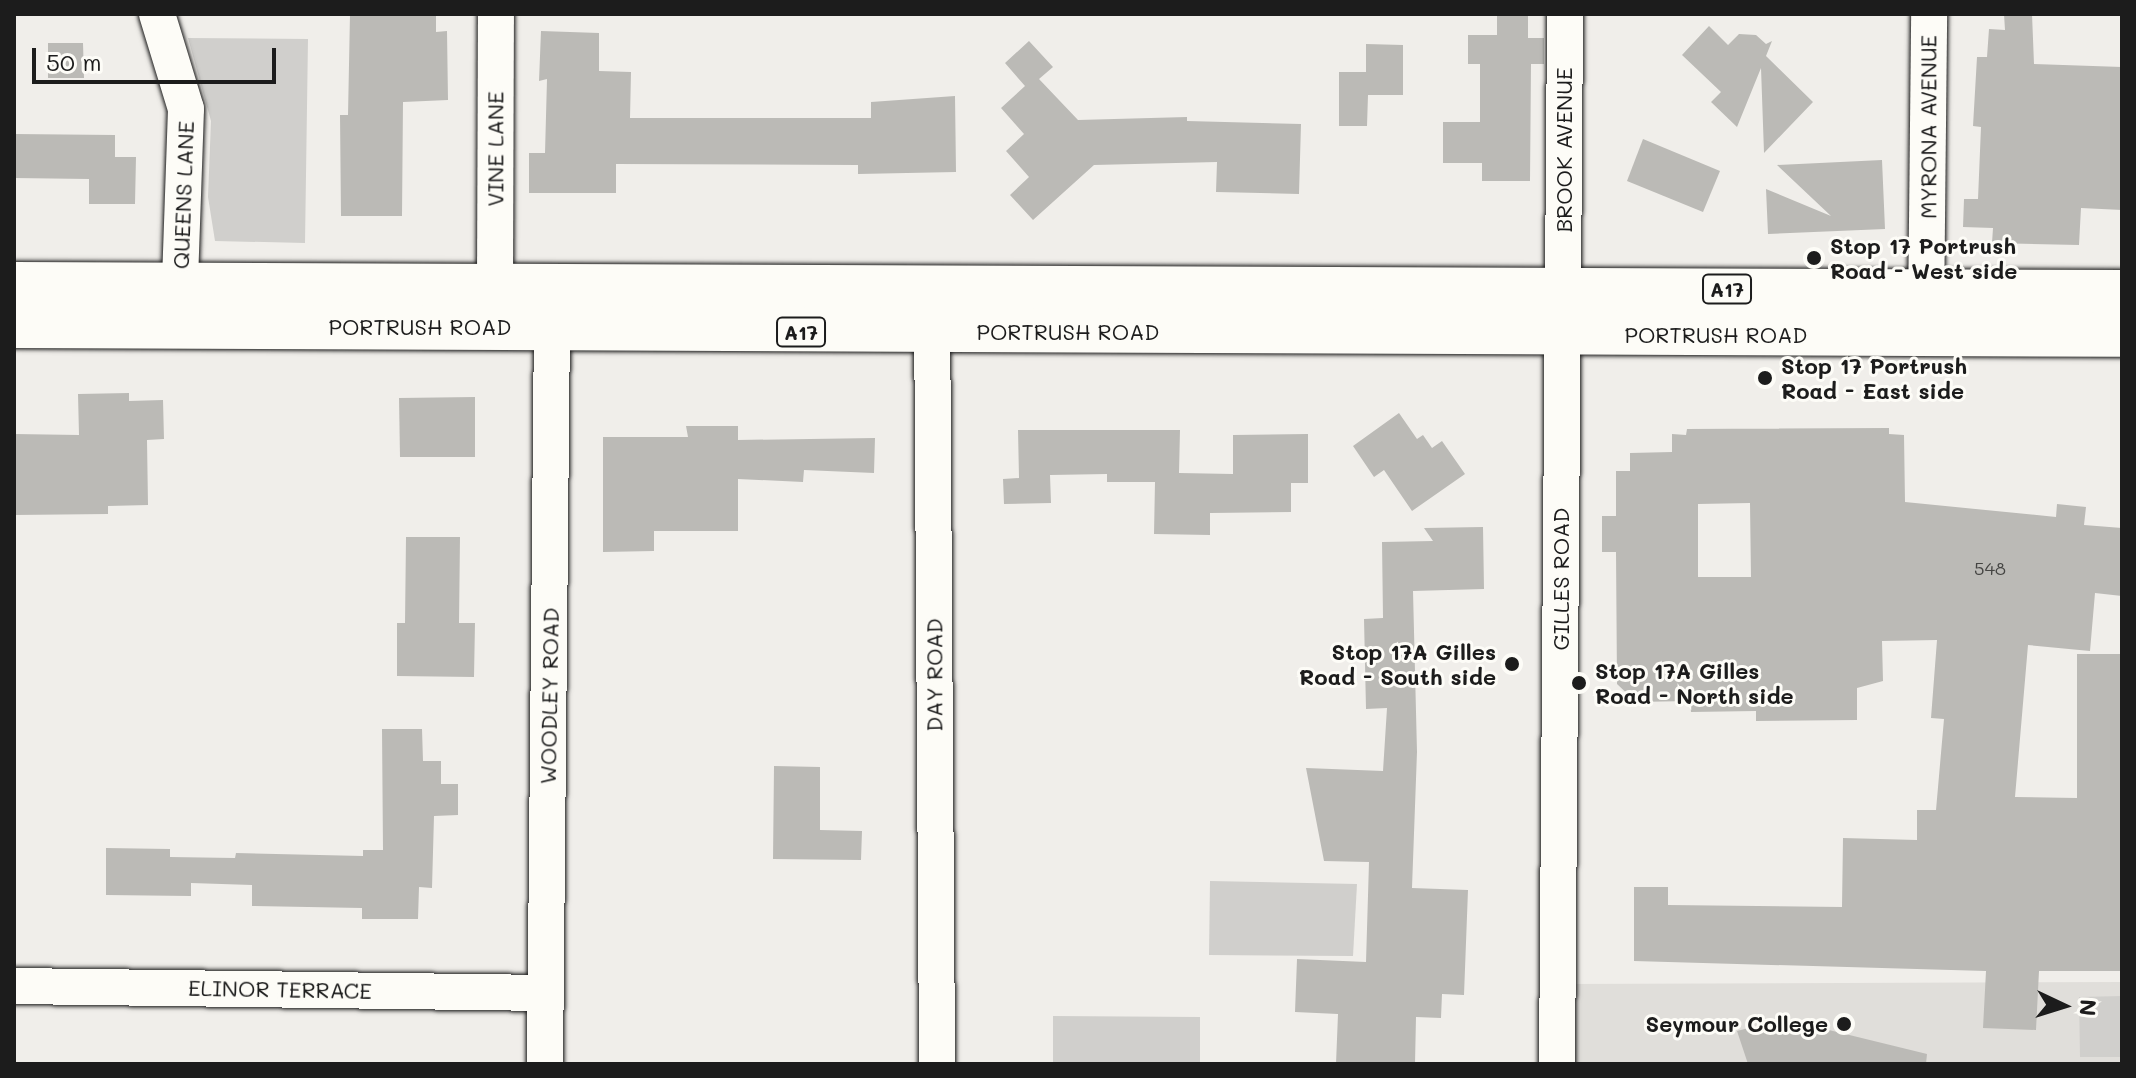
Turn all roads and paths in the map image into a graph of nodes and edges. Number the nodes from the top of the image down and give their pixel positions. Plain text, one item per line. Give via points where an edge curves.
1 (157, 14) edge
2 (496, 14) edge
3 (1565, 14) edge
4 (1929, 14) edge
5 (14, 284) edge
6 (180, 284) junction
7 (495, 285) junction
8 (931, 286) junction
9 (1562, 286) junction
10 (1926, 292) junction
11 (2122, 292) edge
12 (14, 326) edge
13 (552, 328) junction
14 (932, 332) junction
15 (1562, 335) junction
16 (1926, 335) junction
17 (2122, 335) edge
18 (14, 986) edge
19 (546, 993) junction
20 (545, 1064) edge
21 (937, 1064) edge
22 (1557, 1064) edge

1 - 6 street, QUEENS LANE via 186,109
2 - 7 street, VINE LANE
3 - 9 street, BROOK AVENUE
4 - 10 street, MYRONA AVENUE
5 - 6 highway, PORTRUSH ROAD / A17
6 - 7 highway, PORTRUSH ROAD / A17
7 - 8 highway, PORTRUSH ROAD / A17
8 - 9 highway, PORTRUSH ROAD / A17
8 - 14 street, DAY ROAD
9 - 10 highway, PORTRUSH ROAD / A17
9 - 15 street, GILLES ROAD
10 - 11 highway, PORTRUSH ROAD / A17
10 - 16 street, MYRONA AVENUE
12 - 13 highway, PORTRUSH ROAD / A17
13 - 14 highway, PORTRUSH ROAD / A17
13 - 19 street, WOODLEY ROAD
14 - 15 highway, PORTRUSH ROAD / A17
14 - 21 street, DAY ROAD
15 - 16 highway, PORTRUSH ROAD / A17
15 - 22 street, GILLES ROAD
16 - 17 highway, PORTRUSH ROAD / A17
18 - 19 street, ELINOR TERRACE
19 - 20 street, WOODLEY ROAD

